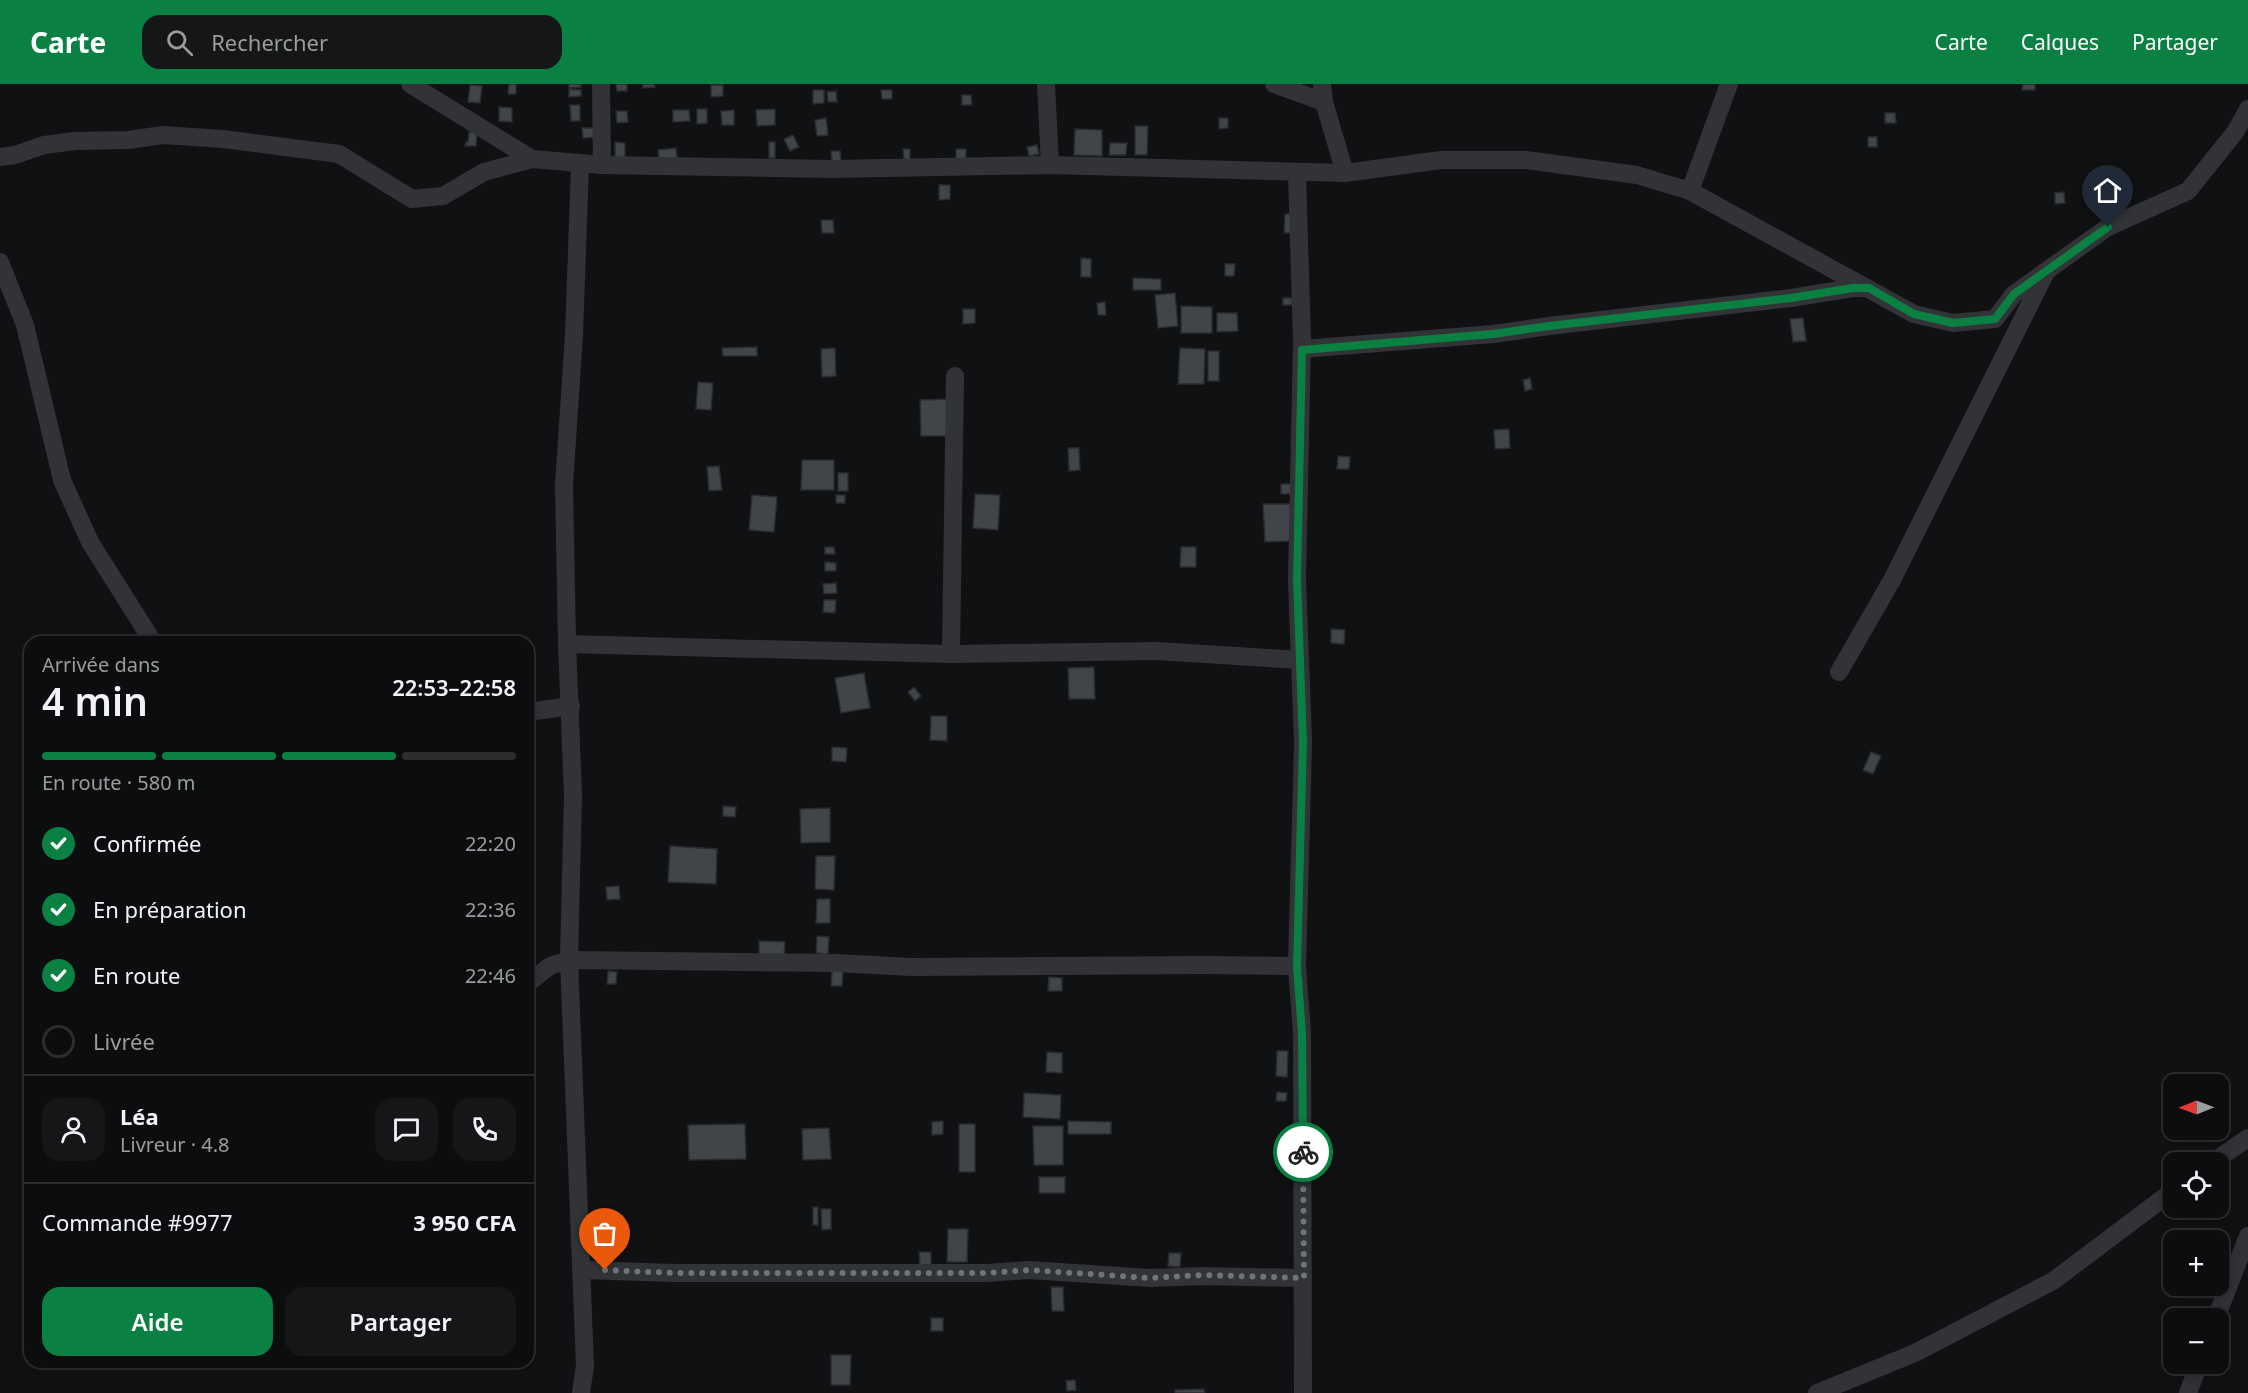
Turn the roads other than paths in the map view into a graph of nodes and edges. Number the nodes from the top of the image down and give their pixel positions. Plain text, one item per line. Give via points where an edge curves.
1 (410, 84) edge
2 (601, 84) edge
3 (1046, 84) edge
4 (1274, 84) edge
5 (1322, 84) edge
6 (1729, 84) edge
7 (1324, 102) junction
8 (2248, 109) edge
9 (0, 157) edge
10 (532, 159) junction
11 (580, 165) junction
12 (602, 165) junction
13 (1050, 165) junction
14 (1297, 173) junction
15 (1345, 173) junction
16 (1690, 191) junction
17 (0, 262) edge
18 (2047, 269) junction
19 (1869, 288) junction
20 (1302, 350) junction
21 (954, 376) dead end
22 (149, 636) edge
23 (567, 644) junction
24 (951, 654) junction
25 (1300, 660) junction
26 (1839, 672) dead end
27 (571, 706) junction
28 (534, 711) edge
29 (569, 960) junction
30 (1297, 966) junction
31 (534, 978) edge
32 (2248, 1137) edge
33 (2226, 1152) edge
34 (2163, 1198) edge
35 (2248, 1236) edge
36 (582, 1270) junction
37 (1304, 1278) junction
38 (2220, 1308) edge
39 (581, 1393) edge
40 (1303, 1393) edge
41 (1817, 1393) edge

1 - 10 street
2 - 12 street
3 - 13 street
4 - 7 street
5 - 7 street
6 - 16 street
7 - 15 street
8 - 18 street via 2236,131 2188,191 2108,227
9 - 10 street via 75,141 163,135 224,139 339,154 412,199 443,196 484,172
10 - 11 street
11 - 12 street
11 - 23 street via 564,484
12 - 13 street via 832,170
13 - 14 street
14 - 15 street
14 - 20 street
15 - 16 street via 1441,160 1526,160 1637,175
16 - 19 street
17 - 22 street via 25,325 62,480 90,542
18 - 19 street via 2014,294 1995,319 1953,323 1914,314
18 - 26 street via 1892,580
19 - 20 street via 1493,334
20 - 25 street via 1297,580
21 - 24 street
23 - 24 street
23 - 27 street
24 - 25 street via 1157,651
25 - 30 street via 1303,742
27 - 28 street
27 - 29 street
29 - 30 street via 911,967
29 - 31 street via 550,966
29 - 36 street
30 - 37 street via 1302,1033
32 - 33 street
34 - 41 street via 2053,1281 1915,1353
35 - 38 street
36 - 37 street via 1029,1270 1150,1278
36 - 39 street via 585,1366
37 - 40 street

